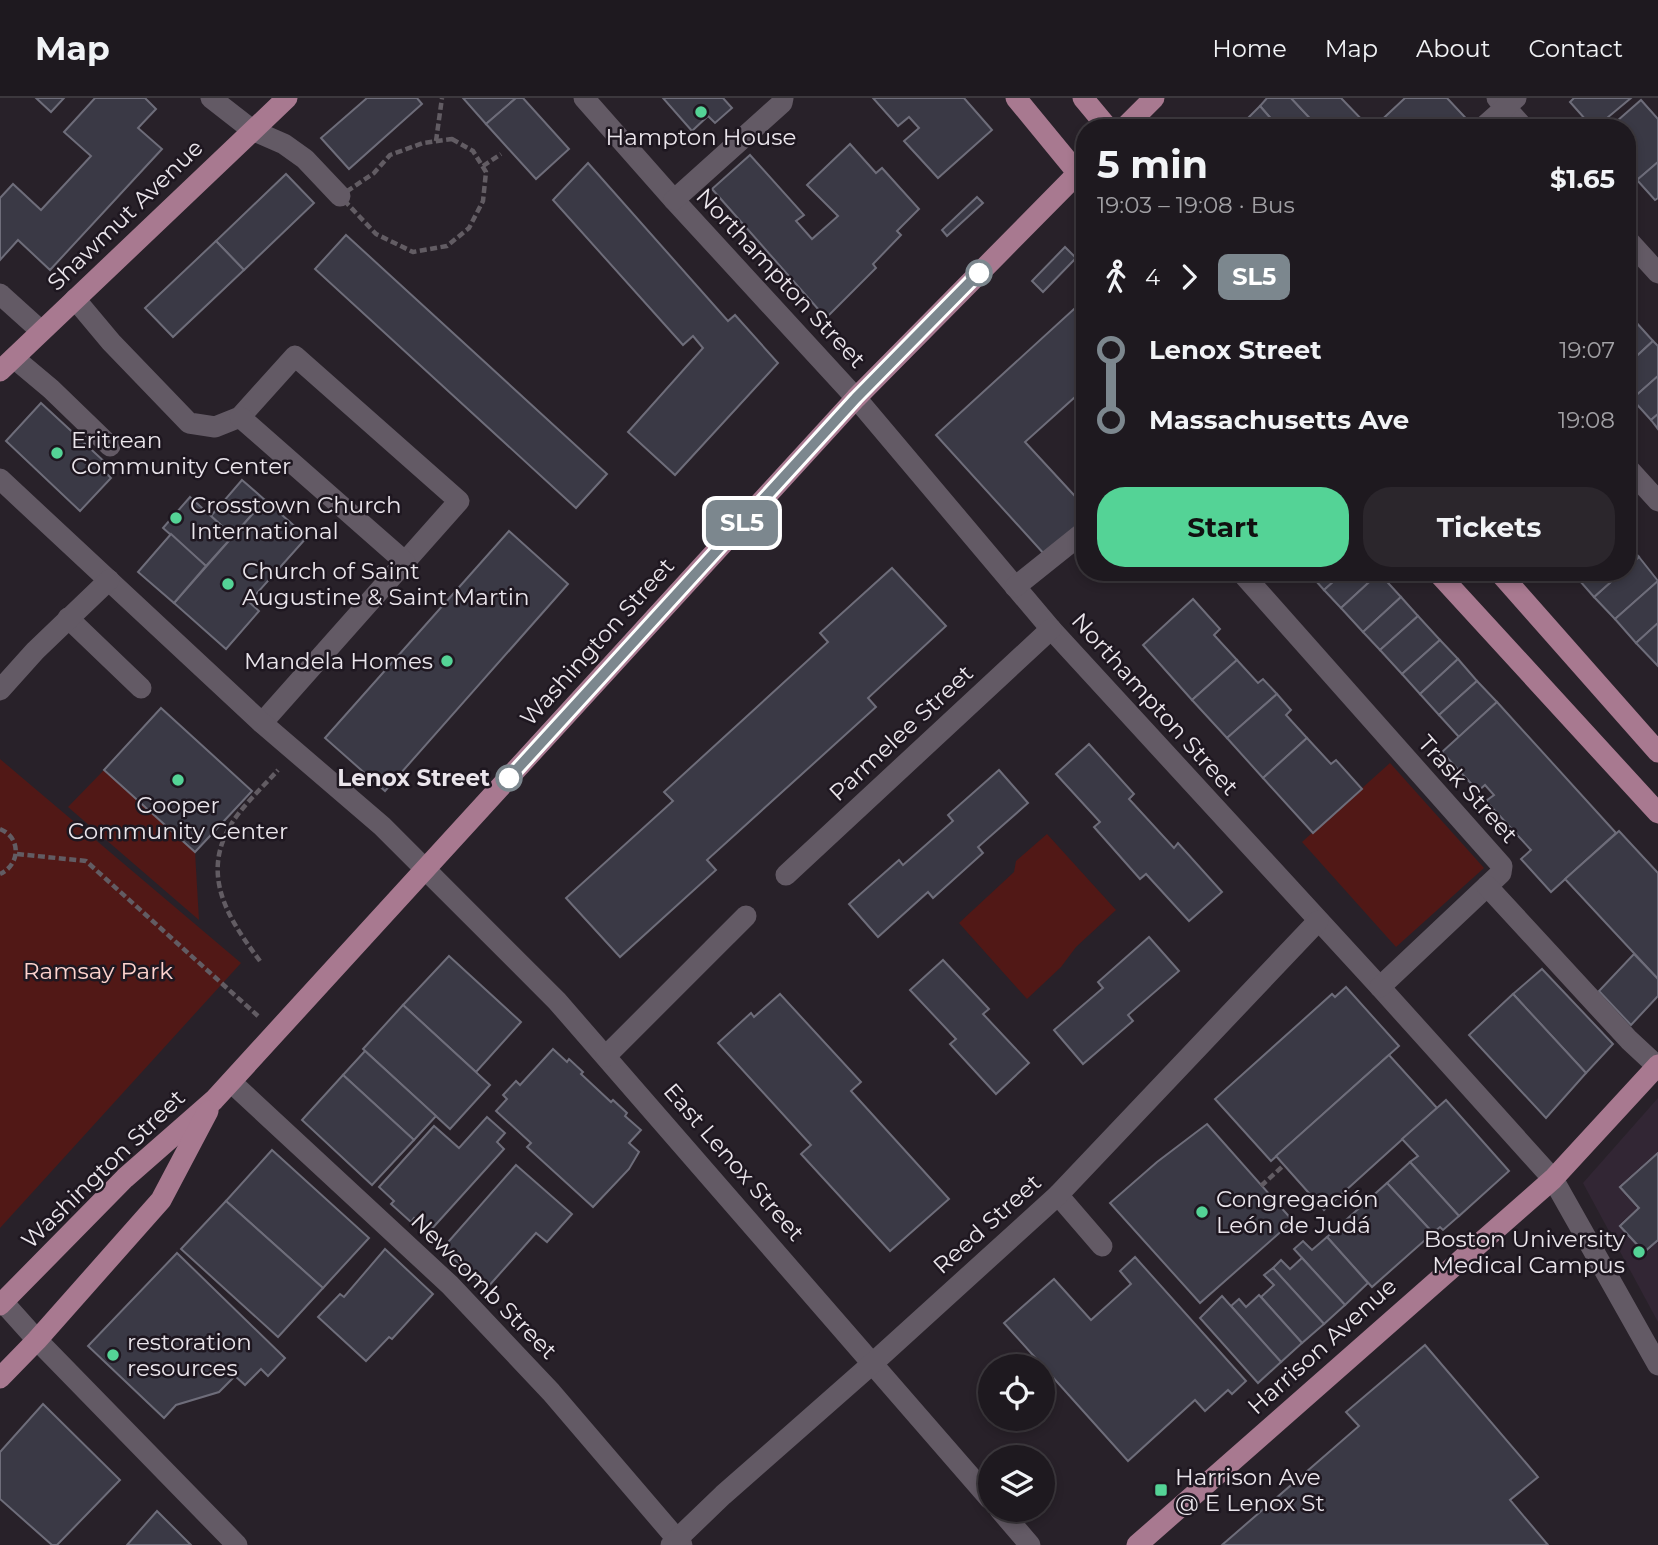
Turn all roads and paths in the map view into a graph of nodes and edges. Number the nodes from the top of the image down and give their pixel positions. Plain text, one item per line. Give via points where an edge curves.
1 (211, 98) edge
2 (287, 98) edge
3 (442, 98) edge
4 (584, 98) edge
5 (783, 98) edge
6 (1016, 98) edge
7 (1083, 98) edge
8 (1154, 98) edge
9 (1506, 101) edge
10 (1100, 119) edge
11 (1133, 119) edge
12 (1490, 119) edge
13 (1518, 119) edge
14 (252, 130) junction
15 (436, 142) junction
16 (501, 154) dead end
17 (1076, 165) edge
18 (483, 166) junction
19 (1076, 180) edge
20 (340, 196) junction
21 (674, 200) junction
22 (1636, 249) edge
23 (1658, 273) edge
24 (0, 294) edge
25 (75, 299) junction
26 (41, 331) junction
27 (7, 364) edge
28 (856, 398) junction
29 (240, 417) junction
30 (110, 446) dead end
31 (1636, 477) edge
32 (0, 479) edge
33 (1658, 501) edge
34 (1076, 538) edge
35 (405, 562) junction
36 (109, 580) junction
37 (1249, 581) edge
38 (1445, 581) edge
39 (1507, 581) edge
40 (1015, 587) junction
41 (68, 618) junction
42 (1051, 629) junction
43 (141, 688) dead end
44 (0, 691) edge
45 (262, 723) junction
46 (1658, 752) edge
47 (280, 769) dead end
48 (1658, 813) edge
49 (0, 829) edge
50 (17, 854) junction
51 (425, 870) junction
52 (0, 874) edge
53 (786, 875) dead end
54 (1487, 886) junction
55 (746, 916) dead end
56 (1318, 921) junction
57 (260, 961) dead end
58 (1380, 987) junction
59 (277, 1032) junction
60 (606, 1056) junction
61 (1658, 1066) edge
62 (231, 1082) junction
63 (214, 1100) junction
64 (1284, 1165) dead end
65 (1553, 1179) junction
66 (1261, 1186) dead end
67 (1058, 1195) junction
68 (1102, 1246) dead end
69 (1, 1304) edge
70 (37, 1340) junction
71 (873, 1363) junction
72 (1658, 1365) edge
73 (0, 1378) edge
74 (978, 1485) edge
75 (1010, 1522) edge
76 (677, 1543) edge
77 (237, 1545) edge
78 (1030, 1545) edge
79 (1137, 1545) edge

1 - 14 street
2 - 14 main road, Shawmut Avenue
3 - 15 path
4 - 21 street, Northampton Street
5 - 21 street
6 - 17 main road
7 - 10 main road
8 - 11 main road
9 - 12 street
9 - 13 street
14 - 20 street via 305,159
14 - 25 main road, Shawmut Avenue
15 - 18 path via 452,139 473,151
15 - 20 path via 390,155 374,173
16 - 18 path
18 - 20 path via 483,201 468,228 447,246 413,252 376,234
19 - 28 main road, Washington Street
21 - 28 street, Northampton Street
22 - 23 street
24 - 26 street
25 - 26 main road, Shawmut Avenue
25 - 29 street via 189,423 215,427
26 - 27 main road, Shawmut Avenue
27 - 30 street via 51,389
28 - 40 street, Northampton Street
28 - 51 main road, Washington Street
29 - 35 street
29 - 35 street via 295,355 459,501
31 - 33 street
32 - 36 street
34 - 40 street
35 - 45 street
36 - 41 street
36 - 45 street
37 - 54 street, Trask Street via 1502,866
38 - 48 main road
39 - 46 main road
40 - 42 street, Northampton Street
41 - 43 street
41 - 44 street
42 - 53 street, Parmelee Street
42 - 56 street, Northampton Street
45 - 51 street
47 - 57 path via 229,826 218,853 218,886 241,936
49 - 50 path via 11,836
50 - 52 path via 13,865
50 - 59 path via 86,861
51 - 59 main road, Washington Street
51 - 60 street, East Lenox Street via 557,1000
54 - 58 street
54 - 61 street
55 - 60 street
56 - 58 street, Northampton Street
56 - 67 street, Reed Street
58 - 65 street, Northampton Street
59 - 62 main road, Washington Street
60 - 71 street, East Lenox Street
61 - 65 main road, Harrison Avenue
62 - 63 main road, Washington Street
62 - 76 street, Newcomb Street via 450,1285 551,1392
63 - 69 main road, Washington Street via 125,1178
63 - 70 main road, Washington Street via 161,1200
64 - 66 path
65 - 72 street, Northampton Street
65 - 79 main road, Harrison Avenue
67 - 68 street
67 - 71 street, Reed Street
69 - 70 street
70 - 73 main road, Washington Street
70 - 77 street
71 - 74 street, East Lenox Street
71 - 76 street, Reed Street via 723,1495
75 - 78 street

